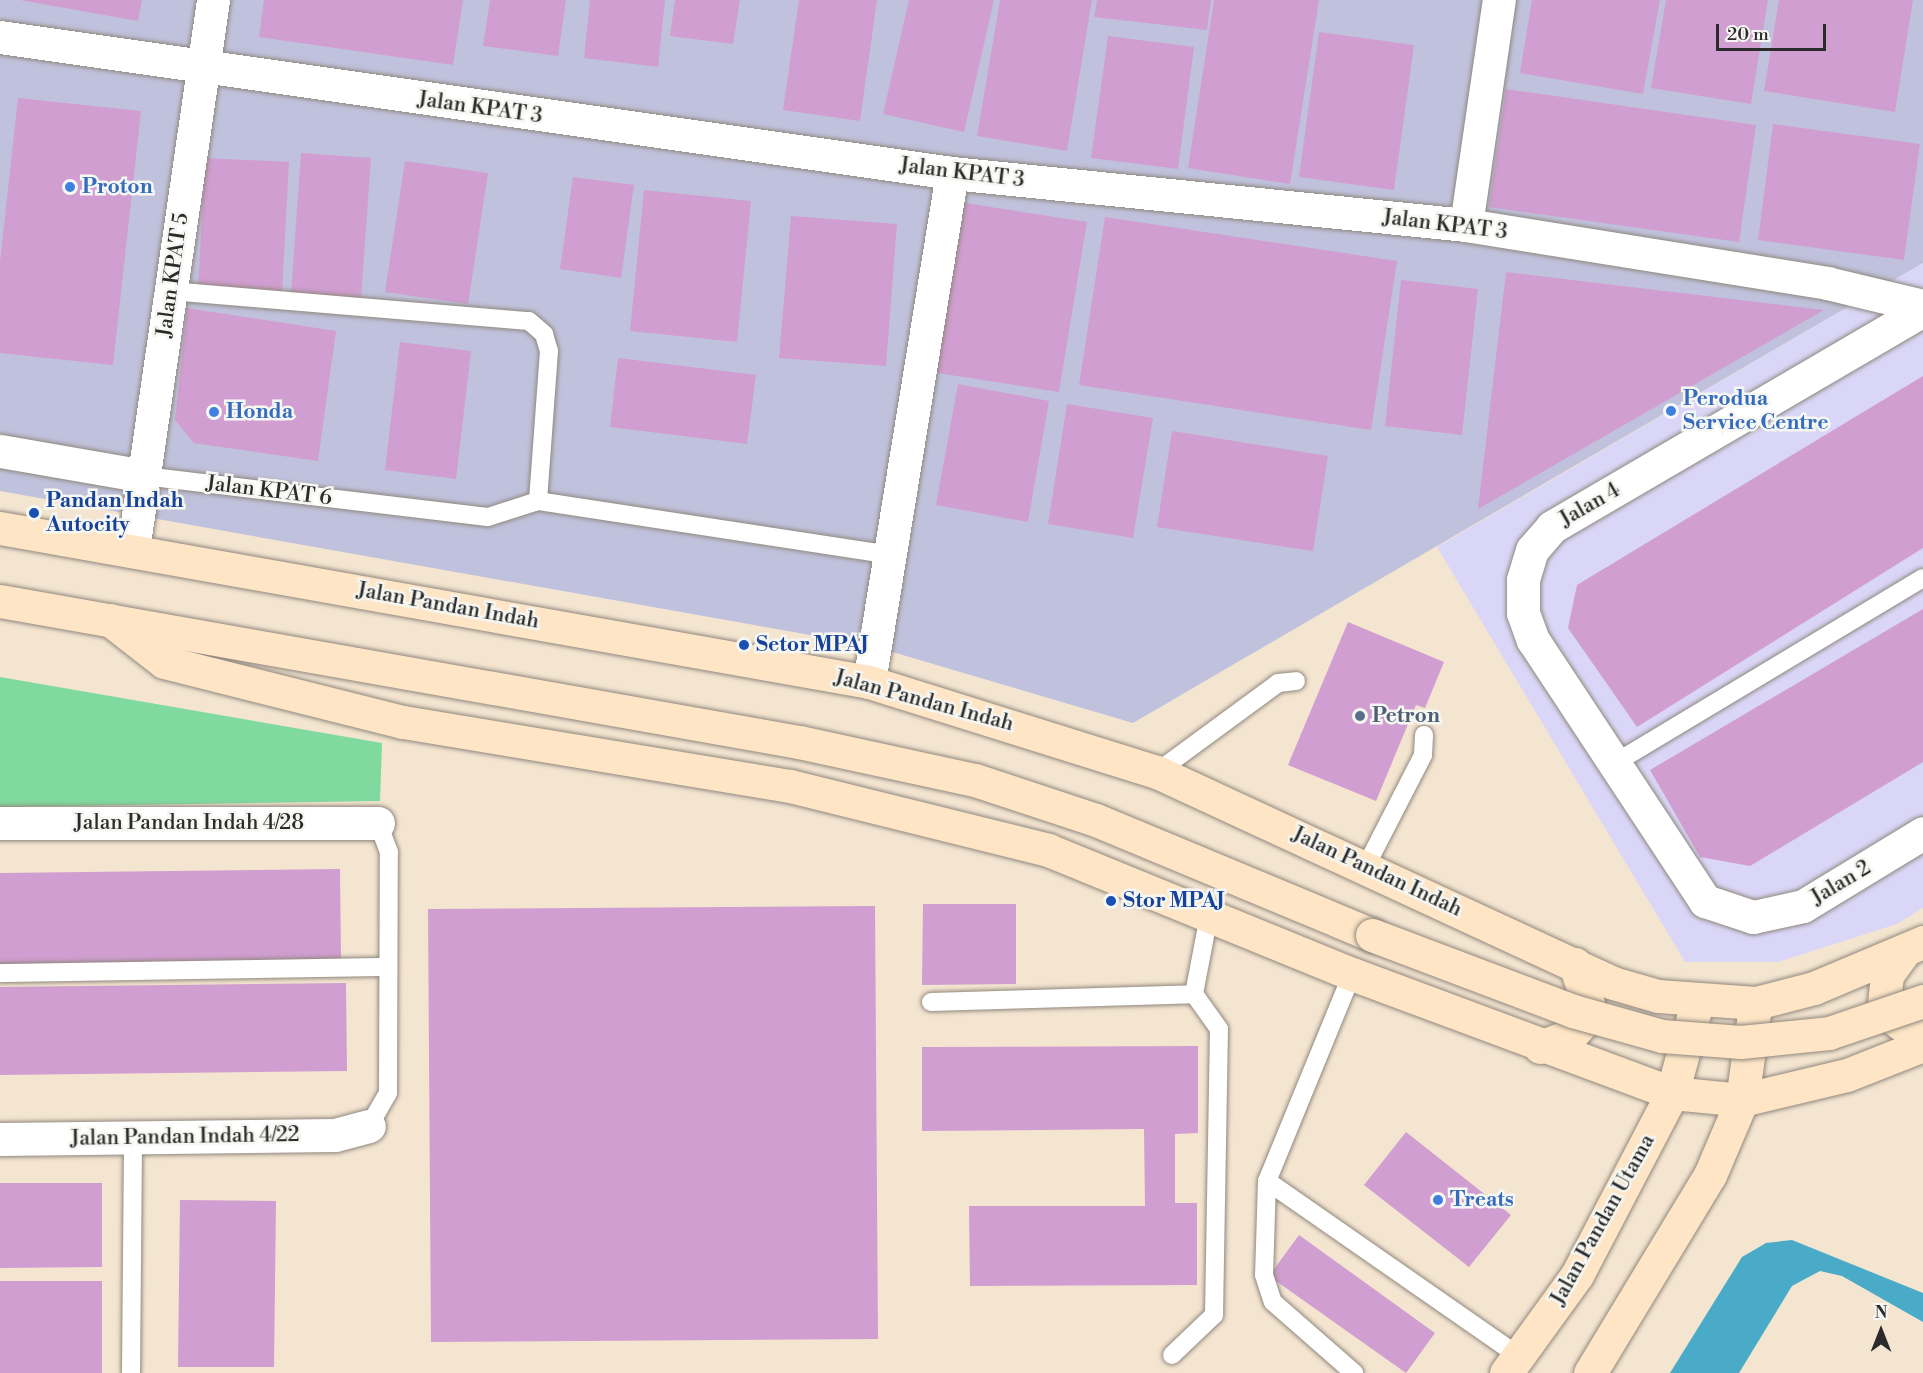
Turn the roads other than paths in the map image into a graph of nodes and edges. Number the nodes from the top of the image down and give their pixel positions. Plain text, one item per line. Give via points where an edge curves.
1 (213, 0) edge
2 (1499, 0) edge
3 (0, 37) edge
4 (203, 69) junction
5 (952, 173) junction
6 (1466, 225) junction
7 (170, 291) junction
8 (1923, 308) edge
9 (0, 451) edge
10 (144, 476) junction
11 (538, 501) junction
12 (0, 528) edge
13 (133, 550) junction
14 (890, 555) junction
15 (1923, 578) edge
16 (0, 601) edge
17 (110, 620) junction
18 (1296, 681) dead end
19 (869, 682) junction
20 (1424, 735) dead end
21 (1615, 763) junction
22 (1157, 772) junction
23 (0, 823) edge
24 (378, 823) joint
25 (1923, 833) edge
26 (1365, 868) junction
27 (1209, 915) junction
28 (1753, 917) joint
29 (1913, 948) edge
30 (1575, 964) junction
31 (388, 967) junction
32 (0, 973) edge
33 (1352, 974) junction
34 (1194, 994) junction
35 (1923, 1001) edge
36 (932, 1002) dead end
37 (1697, 1002) junction
38 (1756, 1003) junction
39 (1923, 1040) edge
40 (1923, 1045) edge
41 (1540, 1047) junction
42 (1672, 1093) junction
43 (1742, 1100) junction
44 (369, 1126) joint
45 (133, 1138) junction
46 (0, 1139) edge
47 (1267, 1181) junction
48 (1172, 1354) dead end
49 (1513, 1365) edge
50 (131, 1373) edge
51 (1354, 1373) edge
52 (1590, 1373) edge

1 - 4 street, Jalan KPAT 5
2 - 6 street
3 - 4 street, Jalan KPAT 3
4 - 5 street, Jalan KPAT 3
4 - 7 street, Jalan KPAT 5
5 - 6 street, Jalan KPAT 3
5 - 14 street
6 - 8 street, Jalan KPAT 3 via 1827,283
7 - 10 street, Jalan KPAT 5
7 - 11 lane via 529,321 544,334 549,351
8 - 21 street, Jalan 4 via 1552,527 1533,550 1523,580 1523,613 1533,640
9 - 10 street, Jalan KPAT 6
10 - 11 lane, Jalan KPAT 6 via 488,517
10 - 13 street, Jalan KPAT 5
11 - 14 lane
12 - 13 main road, Jalan Pandan Indah
13 - 19 main road, Jalan Pandan Indah
14 - 19 street
15 - 21 lane
16 - 17 main road
17 - 27 main road via 164,662 403,722 790,786 956,823 1048,850
17 - 35 main road, bridge via 799,741 975,780 1096,820 1573,1011 1662,1036 1741,1042 1829,1033
18 - 22 lane via 1278,683
19 - 22 main road, Jalan Pandan Indah
20 - 26 lane via 1423,755
21 - 28 street, Jalan 4 via 1705,901
22 - 26 main road, Jalan Pandan Indah
23 - 24 street, Jalan Pandan Indah 4/28
24 - 31 lane via 389,852
25 - 28 street, Jalan 2 via 1803,906
26 - 30 main road, Jalan Pandan Indah
27 - 33 main road
27 - 34 lane
29 - 38 main road via 1814,988
29 - 39 main road via 1887,975 1883,1011
30 - 37 main road, Jalan Pandan Indah via 1613,983
30 - 41 main road via 1588,1004 1583,1022 1571,1035
31 - 32 lane
31 - 44 lane via 388,1093
33 - 41 main road
33 - 47 lane
34 - 36 lane
34 - 48 lane via 1219,1029 1214,1315
37 - 38 main road
37 - 42 main road, Jalan Pandan Utama
38 - 43 main road
40 - 43 main road via 1847,1075
41 - 42 main road
42 - 43 main road
42 - 49 main road, Jalan Pandan Utama via 1577,1275
43 - 52 main road via 1710,1175
44 - 45 street, Jalan Pandan Indah 4/22 via 335,1136
45 - 46 street, Jalan Pandan Indah 4/22
45 - 50 lane
47 - 49 lane
47 - 51 lane via 1264,1275 1273,1302

